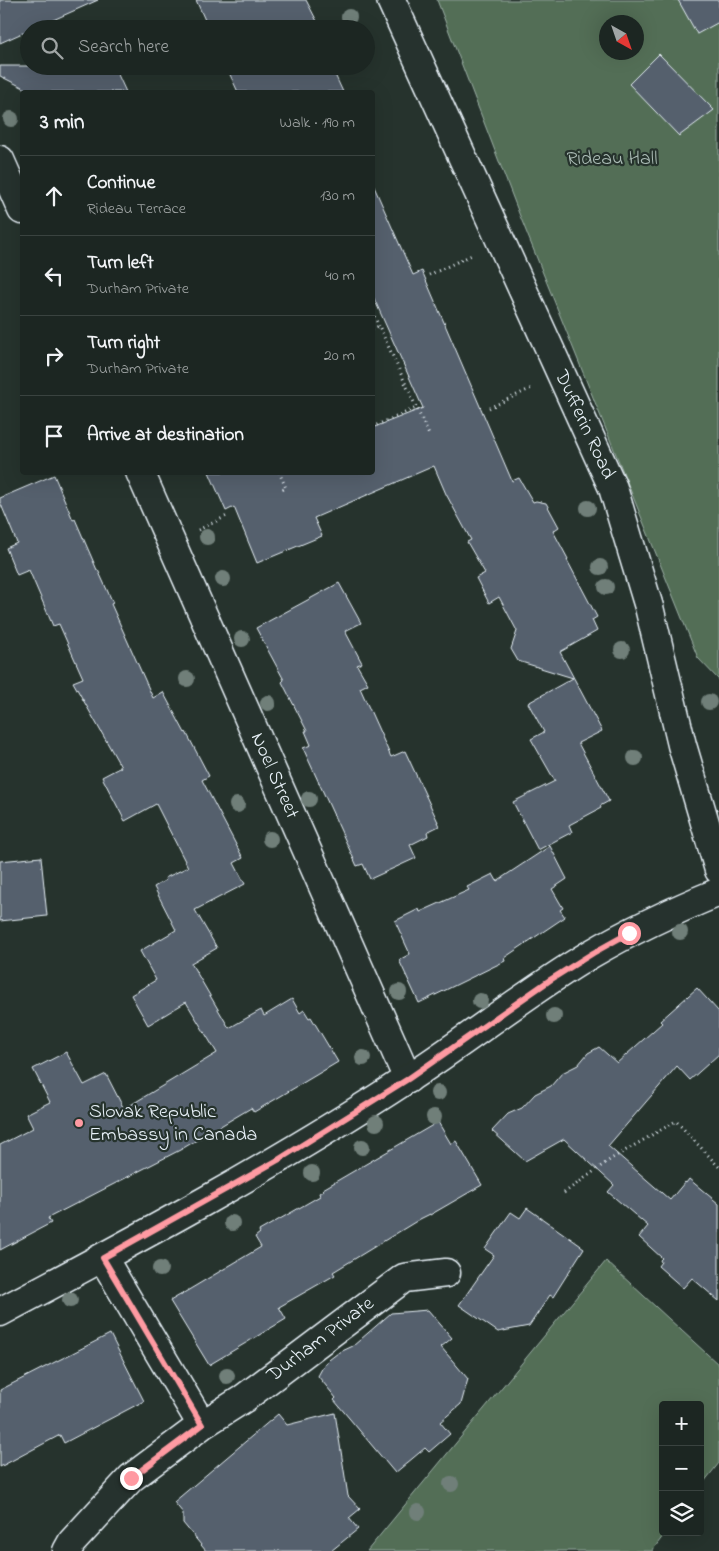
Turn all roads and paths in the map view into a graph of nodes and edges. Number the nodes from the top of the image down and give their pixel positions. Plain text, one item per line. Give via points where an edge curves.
1 (391, 0) edge
2 (0, 160) edge
3 (20, 205) edge
4 (501, 241) junction
5 (429, 275) dead end
6 (375, 318) edge
7 (379, 326) junction
8 (375, 328) edge
9 (561, 375) junction
10 (416, 408) junction
11 (489, 408) dead end
12 (375, 426) edge
13 (429, 435) dead end
14 (141, 475) edge
15 (280, 475) edge
16 (280, 491) dead end
17 (719, 870) edge
18 (719, 892) edge
19 (408, 1079) junction
20 (719, 1167) edge
21 (564, 1193) dead end
22 (103, 1258) junction
23 (446, 1273) dead end
24 (0, 1312) edge
25 (202, 1425) junction
26 (67, 1551) edge

1 - 4 street, Dufferin Road
2 - 3 street
4 - 5 path
4 - 9 street, Dufferin Road
6 - 7 path
7 - 8 path
7 - 10 path
9 - 11 path
9 - 17 street, Dufferin Road via 613,488 649,607 682,745
10 - 12 path
10 - 13 path
14 - 19 street, Noel Street
15 - 16 path via 286,488
18 - 19 street via 676,909 593,953
19 - 22 street via 278,1160
20 - 21 path via 676,1121 611,1159
22 - 24 street
22 - 25 street
23 - 25 street, Durham Private via 404,1278 243,1399
25 - 26 street, Durham Private via 131,1478

